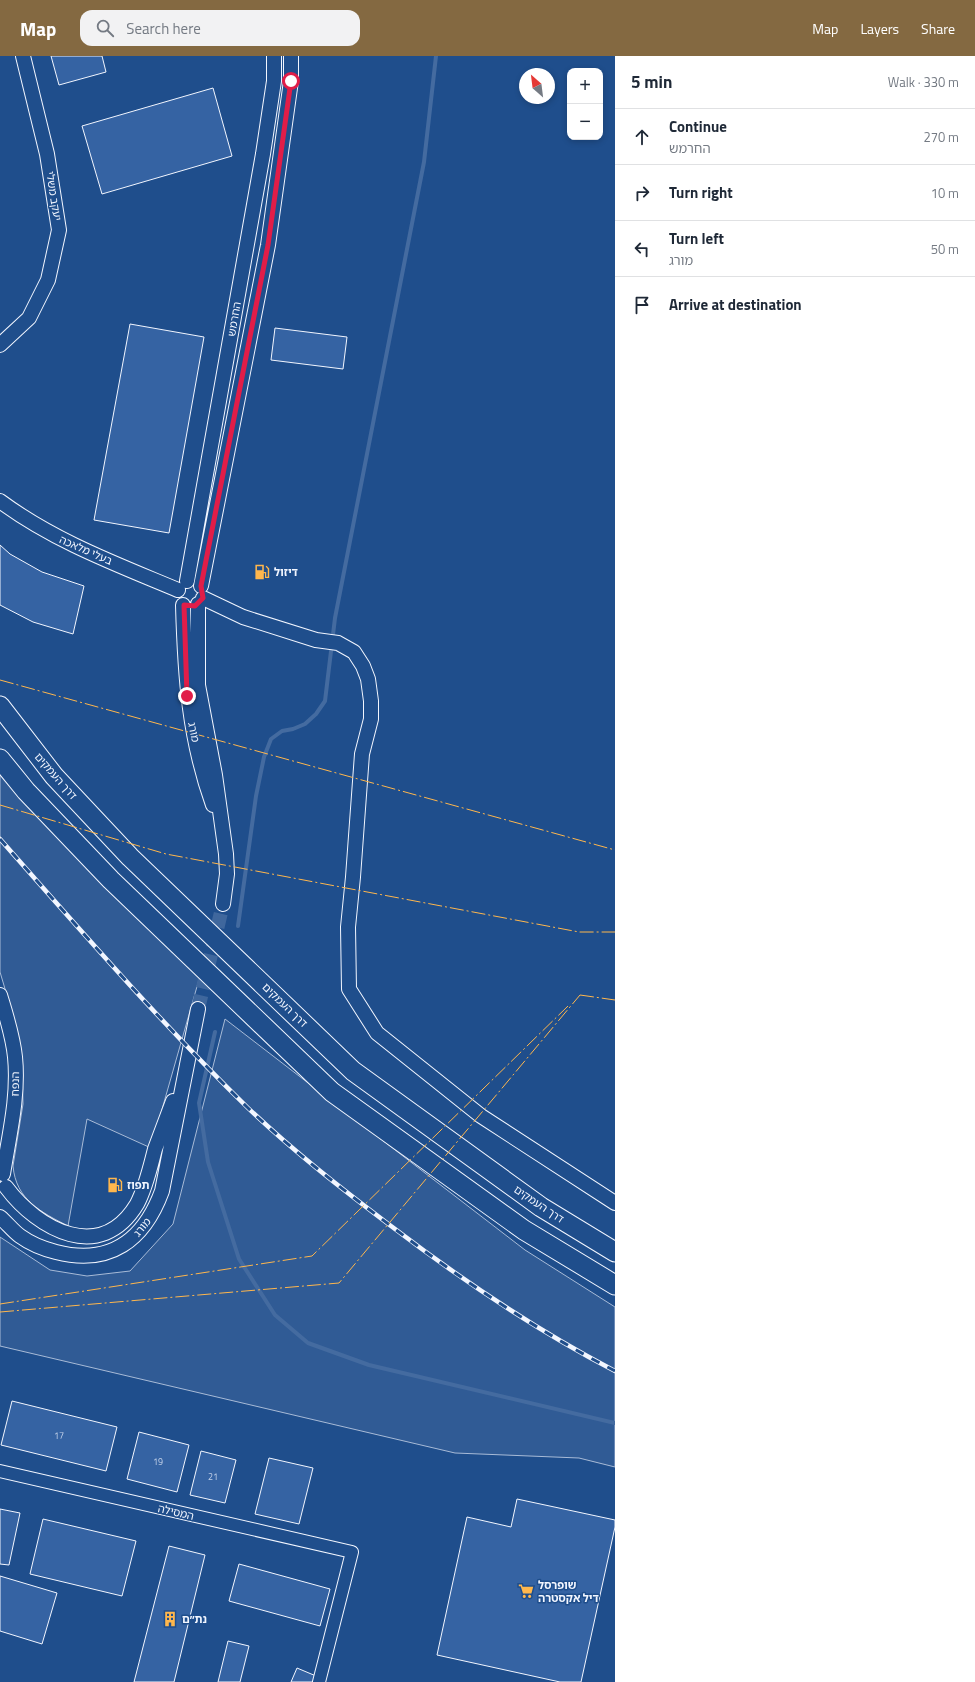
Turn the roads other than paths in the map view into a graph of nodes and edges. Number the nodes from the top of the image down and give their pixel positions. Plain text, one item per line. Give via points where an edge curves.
1 (22, 56) edge
2 (274, 56) edge
3 (292, 56) edge
4 (0, 345) edge
5 (0, 501) edge
6 (182, 585) junction
7 (201, 596) junction
8 (184, 605) junction
9 (0, 706) edge
10 (0, 759) edge
11 (222, 832) junction
12 (223, 904) tunnel mouth
13 (0, 994) edge
14 (198, 1009) tunnel mouth
15 (186, 1071) junction
16 (3, 1177) edge
17 (0, 1200) edge
18 (615, 1203) edge
19 (0, 1218) edge
20 (615, 1252) edge
21 (615, 1285) edge
22 (0, 1471) edge
23 (319, 1682) edge

1 - 4 street, יעקב משלי via 47,154 59,230 48,280 29,318
2 - 6 street, החרמש via 274,81 263,154
3 - 7 street, החרמש via 291,81 268,245
5 - 6 street, בעלי מלאכה via 66,543
6 - 7 street via 195,581
6 - 8 street via 178,598
7 - 8 street via 191,607
7 - 11 street, מורג via 198,685 215,775
7 - 18 street via 243,617 316,640 338,643 354,652 363,666 368,679 371,719 362,754 348,927 350,989 377,1034 481,1116
8 - 11 street, מורג via 185,667 192,724 204,780
9 - 20 highway, דרך העמקים via 54,776 130,857 353,1071 541,1207
10 - 21 highway via 26,791 111,880 332,1092 524,1230
11 - 12 street, מורג via 227,874
13 - 16 street, הנפח via 13,1042 16,1079 15,1102
14 - 15 street, מורג
15 - 16 street, מורג via 166,1120 143,1191 132,1211 116,1226 90,1236 57,1231 27,1211
15 - 19 street, מורג via 162,1191 148,1222 129,1242 92,1256 70,1255 35,1245 20,1236
16 - 17 street, הנפח
22 - 23 street, המסילה via 352,1552

